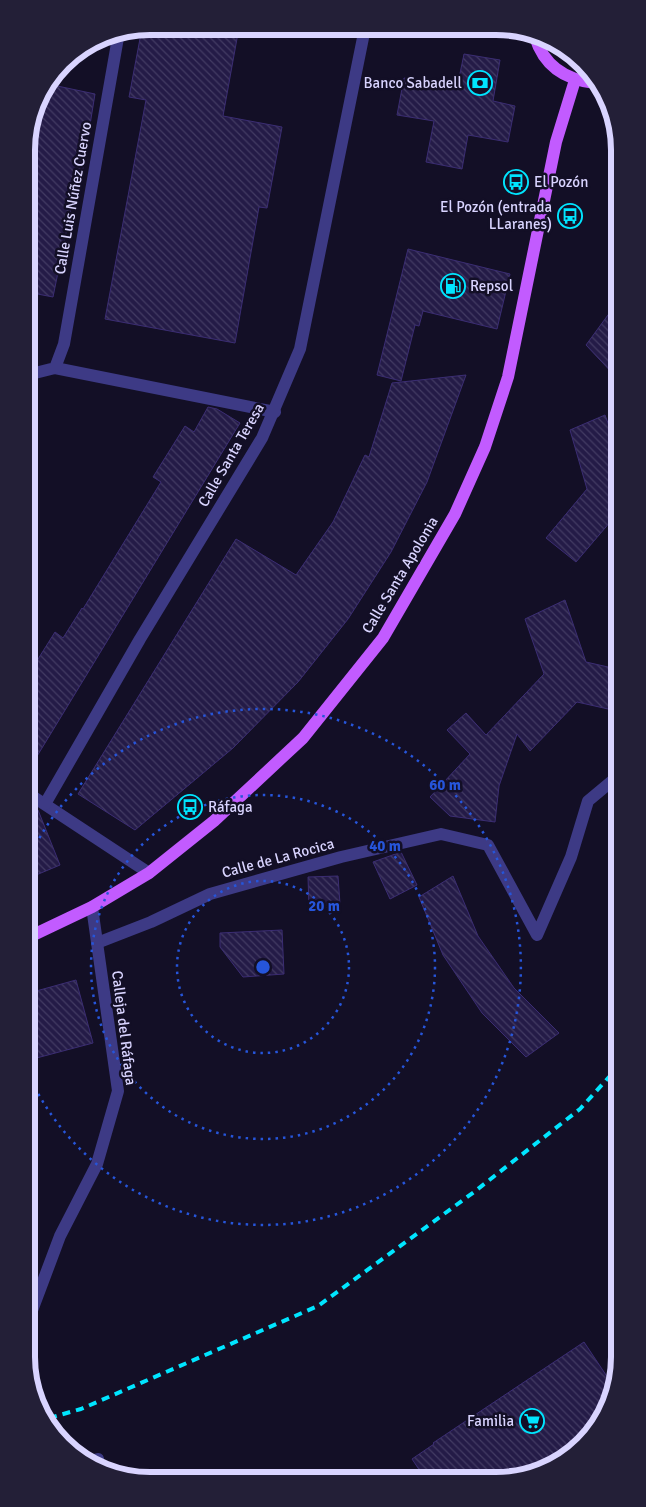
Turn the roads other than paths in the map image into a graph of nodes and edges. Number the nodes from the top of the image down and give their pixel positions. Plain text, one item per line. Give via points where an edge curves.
1 (365, 35) edge
2 (118, 40) edge
3 (536, 42) edge
4 (576, 80) junction
5 (588, 82) edge
6 (54, 368) junction
7 (35, 373) edge
8 (275, 412) junction
9 (611, 782) edge
10 (35, 798) edge
11 (45, 804) junction
12 (149, 873) junction
13 (92, 907) junction
14 (35, 934) edge
15 (97, 943) junction
16 (35, 1303) edge

1 - 8 street, Calle Santa Teresa via 300,349
2 - 6 street, Calle Luis Núñez Cuervo via 64,344
3 - 4 main road via 548,63 561,74
4 - 5 main road
4 - 12 main road, Calle Santa Apolonia via 556,142 508,377 485,447 455,514 382,638 303,738 214,821
6 - 7 street
6 - 8 street
8 - 11 street, Calle Santa Teresa
9 - 15 street, Calle de La Rocica via 588,801 571,857 537,935 488,845 441,834 341,857 210,894
10 - 11 street
11 - 12 street
12 - 13 main road, Calle Santa Apolonia
13 - 14 main road, Calle Santa Apolonia
13 - 15 street, Calleja del Ráfaga
15 - 16 street, Calleja del Ráfaga via 118,1091 98,1164 60,1236

